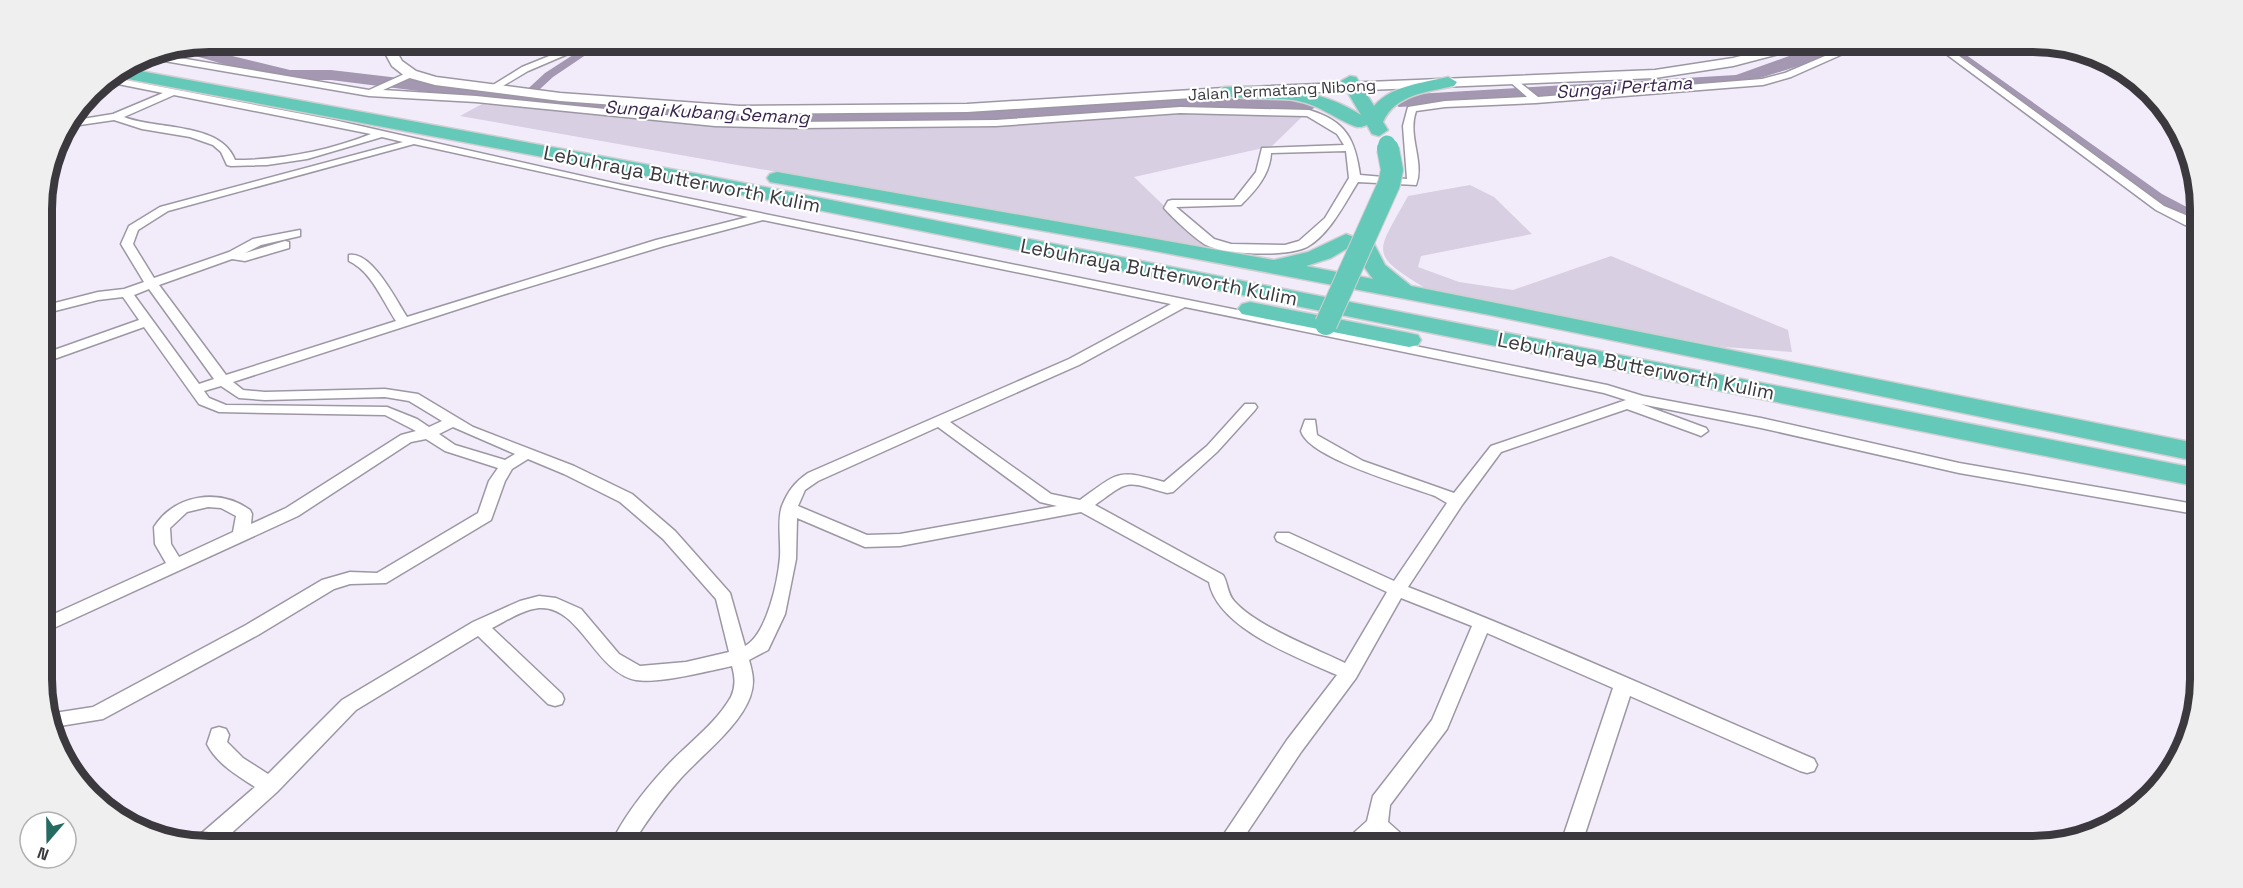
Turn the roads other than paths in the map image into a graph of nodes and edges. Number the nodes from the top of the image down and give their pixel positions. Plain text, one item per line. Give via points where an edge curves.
1 (391, 52) edge
2 (567, 52) edge
3 (1778, 52) edge
4 (1842, 52) edge
5 (1948, 52) edge
6 (175, 57) edge
7 (1727, 64) junction
8 (141, 69) edge
9 (129, 74) edge
10 (405, 76) junction
11 (119, 81) edge
12 (1448, 82) junction
13 (1517, 82) junction
14 (1345, 84) junction
15 (493, 88) junction
16 (173, 92) junction
17 (372, 92) junction
18 (1224, 92) junction
19 (1534, 98) junction
20 (835, 110) junction
21 (115, 117) junction
22 (80, 122) edge
23 (1367, 122) junction
24 (381, 134) junction
25 (499, 139) junction
26 (412, 142) junction
27 (1351, 148) junction
28 (615, 160) junction
29 (1355, 178) junction
30 (725, 209) junction
31 (768, 216) junction
32 (2190, 223) edge
33 (730, 225) junction
34 (296, 233) dead end
35 (1354, 241) junction
36 (285, 245) dead end
37 (231, 255) junction
38 (1218, 257) junction
39 (353, 258) dead end
40 (1336, 279) junction
41 (152, 285) junction
42 (126, 293) junction
43 (1427, 297) junction
44 (1182, 303) junction
45 (53, 308) edge
46 (148, 321) junction
47 (404, 323) junction
48 (1316, 323) junction
49 (53, 355) edge
50 (223, 381) junction
51 (197, 389) junction
52 (1634, 402) junction
53 (1250, 407) dead end
54 (452, 422) junction
55 (940, 422) junction
56 (1310, 423) dead end
57 (1701, 431) dead end
58 (426, 434) junction
59 (2190, 451) edge
60 (526, 454) junction
61 (2190, 462) edge
62 (507, 466) junction
63 (2190, 476) edge
64 (2190, 488) edge
65 (1456, 501) junction
66 (1083, 506) junction
67 (789, 508) junction
68 (2190, 508) edge
69 (241, 534) junction
70 (1282, 537) dead end
71 (175, 564) junction
72 (1397, 590) junction
73 (52, 622) edge
74 (1482, 623) junction
75 (479, 627) junction
76 (737, 658) junction
77 (1349, 673) junction
78 (1624, 684) junction
79 (555, 699) dead end
80 (58, 718) edge
81 (219, 735) dead end
82 (1807, 765) dead end
83 (270, 786) junction
84 (1377, 825) junction
85 (1233, 835) edge
86 (1366, 835) edge
87 (1388, 835) edge
88 (1575, 835) edge
89 (213, 836) edge
90 (626, 836) edge

1 - 10 main road
2 - 15 street via 525,69
3 - 7 main road, Jalan Permatang Nibong
4 - 19 street via 1763,82
5 - 32 street via 2160,208
6 - 17 street via 243,74
7 - 13 main road, Jalan Permatang Nibong via 1655,74
7 - 14 main road, Jalan Permatang Nibong
8 - 25 highway, Lebuhraya Butterworth Kulim
9 - 25 highway, Lebuhraya Butterworth Kulim
10 - 15 main road, Jalan Permatang Nibong
10 - 17 street
11 - 16 street
12 - 13 main road, Jalan Permatang Nibong
12 - 14 main road, Jalan Permatang Nibong
12 - 23 highway via 1388,100
13 - 19 street
14 - 18 main road, Jalan Permatang Nibong
14 - 20 main road, Jalan Permatang Nibong
14 - 23 highway
15 - 20 main road, Jalan Permatang Nibong via 740,110
16 - 21 street
16 - 24 street
17 - 27 street via 751,124 996,123 1180,110 1309,113 1341,132
18 - 20 main road, Jalan Permatang Nibong via 967,108
18 - 23 highway via 1255,91 1314,99 1340,107
19 - 29 street via 1412,109 1406,119 1412,183
21 - 22 street
21 - 24 street via 141,128 199,137 225,150 231,163 262,163 317,153
23 - 35 highway, bridge via 1392,171 1389,184
24 - 26 street
25 - 28 highway, Lebuhraya Butterworth Kulim
26 - 30 street
26 - 41 street via 190,200 147,218 133,228 127,244
27 - 29 street
27 - 29 street via 1266,150 1266,161 1254,186 1238,203 1172,203 1170,208 1210,242 1230,248 1285,249 1303,244 1329,220
28 - 38 highway via 720,169 945,205
28 - 48 highway via 693,188
28 - 61 highway, Lebuhraya Butterworth Kulim
28 - 63 highway, Lebuhraya Butterworth Kulim via 703,181
30 - 31 street
30 - 33 street
31 - 33 street
31 - 44 street
33 - 47 street
34 - 37 street via 258,242
35 - 38 highway via 1309,260 1281,264
35 - 40 highway, bridge
35 - 43 highway via 1378,274
36 - 37 street via 245,257
37 - 41 street
38 - 40 highway
39 - 47 street via 360,260 375,278
40 - 43 highway
40 - 48 highway, bridge
41 - 42 street
41 - 50 street
42 - 45 street
42 - 46 street
43 - 59 highway
44 - 52 street via 1607,389
44 - 55 street via 1074,362
46 - 49 street
46 - 51 street
47 - 50 street
48 - 64 highway
50 - 51 street
50 - 54 street via 239,393 265,396 385,393 413,398
51 - 58 street via 204,401 224,409 387,411 412,422
52 - 57 street
52 - 65 street via 1496,449
52 - 68 street via 1761,423 1959,468
53 - 66 street via 1212,449 1167,488 1131,478 1119,480
54 - 58 street
54 - 60 street
55 - 66 street via 1046,498
55 - 67 street via 813,477 799,487
56 - 65 street via 1310,438 1358,464 1441,492
58 - 62 street via 450,448
58 - 69 street via 406,438 292,513
60 - 62 street
60 - 76 street via 626,498 669,535 724,597
62 - 80 street via 497,480 485,516 380,579 350,578 328,584 242,636 96,714
65 - 72 street
66 - 67 street via 958,531 865,541
66 - 77 street via 1217,579 1218,590 1228,606 1246,621
67 - 76 street via 788,559 776,614 762,645
69 - 71 street
69 - 71 street via 244,514 233,504 215,502 183,507 162,527 163,544
70 - 72 street
71 - 73 street
72 - 74 street
72 - 77 street
74 - 78 street
74 - 84 street via 1440,724 1380,802
75 - 76 street via 520,607 539,602 556,604 574,614 613,659 638,673 686,669
75 - 79 street
75 - 83 street via 349,705
76 - 90 street via 745,680 740,698 719,727 646,805
77 - 85 street
78 - 82 street
78 - 88 street
81 - 83 street via 217,744 236,764
83 - 89 street
84 - 86 street
84 - 87 street

